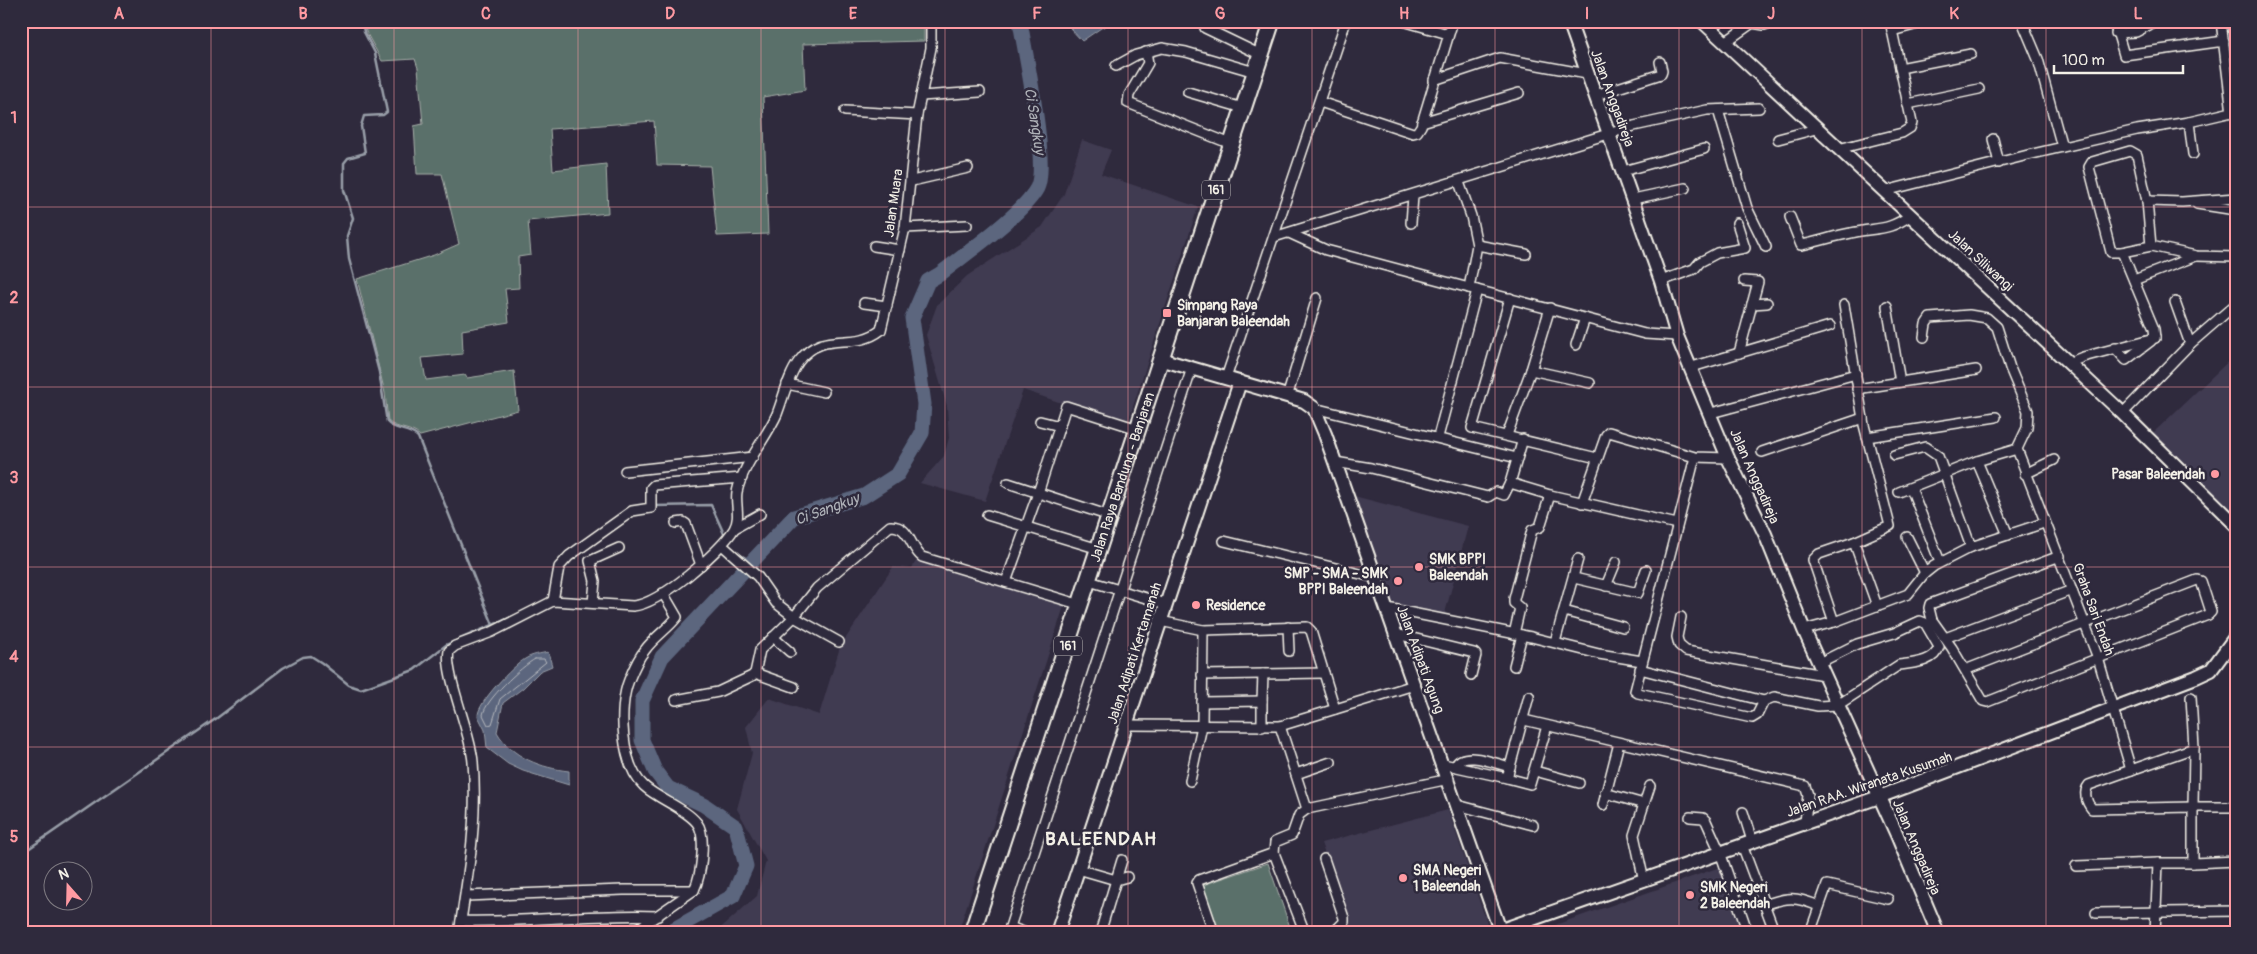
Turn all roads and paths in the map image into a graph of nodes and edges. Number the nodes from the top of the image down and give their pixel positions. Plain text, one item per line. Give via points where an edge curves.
1 (931, 21) edge
2 (1272, 21) edge
3 (1346, 21) edge
4 (1403, 21) edge
5 (1453, 21) edge
6 (1569, 21) edge
7 (1702, 21) edge
8 (1777, 21) edge
9 (1929, 21) edge
10 (2022, 21) edge
11 (2114, 21) edge
12 (2150, 21) edge
13 (2221, 21) edge
14 (1891, 26) edge
15 (1205, 28) dead end
16 (2116, 33) junction
17 (1448, 34) junction
18 (2224, 41) junction
19 (1724, 43) junction
20 (1146, 52) junction
21 (1972, 54) dead end
22 (1260, 55) junction
23 (1660, 62) dead end
24 (1116, 66) dead end
25 (1900, 68) junction
26 (1255, 72) junction
27 (1588, 74) junction
28 (1434, 80) junction
29 (1978, 89) dead end
30 (980, 92) dead end
31 (1188, 92) dead end
32 (1518, 93) dead end
33 (1596, 95) junction
34 (921, 96) junction
35 (1320, 102) junction
36 (1908, 104) junction
37 (1243, 108) junction
38 (1759, 108) dead end
39 (845, 110) dead end
40 (1718, 110) junction
41 (2234, 112) edge
42 (917, 115) junction
43 (1422, 122) junction
44 (2189, 122) junction
45 (1816, 129) junction
46 (1610, 135) junction
47 (1778, 139) dead end
48 (1993, 139) dead end
49 (1231, 144) junction
50 (2062, 147) junction
51 (1704, 149) dead end
52 (1838, 149) junction
53 (2193, 154) dead end
54 (1999, 163) junction
55 (968, 168) dead end
56 (1623, 171) junction
57 (912, 181) junction
58 (1459, 182) junction
59 (1685, 188) dead end
60 (1885, 191) junction
61 (1412, 196) junction
62 (2236, 198) edge
63 (1633, 199) junction
64 (2148, 201) junction
65 (2182, 202) junction
66 (2236, 207) edge
67 (1911, 215) junction
68 (1790, 217) dead end
69 (1411, 223) dead end
70 (1737, 223) dead end
71 (967, 225) dead end
72 (905, 228) junction
73 (1289, 233) junction
74 (1274, 238) junction
75 (1477, 245) junction
76 (874, 246) dead end
77 (2151, 246) junction
78 (1766, 247) dead end
79 (900, 250) junction
80 (2122, 252) junction
81 (1526, 254) dead end
82 (2196, 256) junction
83 (2236, 257) edge
84 (2134, 280) junction
85 (1661, 281) junction
86 (1744, 281) dead end
87 (1473, 289) junction
88 (1317, 298) dead end
89 (1510, 298) junction
90 (2175, 302) dead end
91 (864, 303) dead end
92 (1767, 303) dead end
93 (1752, 304) junction
94 (2236, 304) edge
95 (1844, 305) dead end
96 (887, 306) junction
97 (1887, 306) dead end
98 (1550, 308) junction
99 (1585, 318) junction
100 (1830, 326) dead end
101 (1672, 336) junction
102 (1924, 337) dead end
103 (2155, 338) junction
104 (2190, 344) junction
105 (1576, 345) dead end
106 (2116, 348) junction
107 (1739, 353) junction
108 (1160, 359) junction
109 (2068, 363) junction
110 (1692, 367) junction
111 (1192, 368) junction
112 (1531, 370) junction
113 (1976, 370) dead end
114 (1851, 376) junction
115 (1226, 378) junction
116 (1240, 382) junction
117 (1900, 382) junction
118 (1590, 383) dead end
119 (787, 384) junction
120 (1857, 389) junction
121 (824, 392) dead end
122 (1288, 394) junction
123 (1314, 408) junction
124 (1711, 413) junction
125 (2123, 413) junction
126 (1996, 417) dead end
127 (1040, 421) dead end
128 (1854, 421) junction
129 (1060, 426) junction
130 (1138, 429) junction
131 (1507, 435) junction
132 (1438, 437) junction
133 (1867, 437) junction
134 (1523, 439) junction
135 (2016, 449) junction
136 (1762, 452) dead end
137 (1894, 455) dead end
138 (753, 456) junction
139 (1696, 457) junction
140 (1517, 458) junction
141 (1597, 458) junction
142 (1728, 458) junction
143 (2054, 460) dead end
144 (1977, 461) junction
145 (1335, 462) junction
146 (625, 471) dead end
147 (1944, 474) junction
148 (2025, 474) junction
149 (742, 478) junction
150 (1008, 483) dead end
151 (1510, 483) junction
152 (1911, 488) junction
153 (1899, 492) dead end
154 (1038, 493) junction
155 (1550, 495) junction
156 (1582, 502) junction
157 (760, 514) dead end
158 (987, 515) dead end
159 (1110, 516) junction
160 (676, 523) dead end
161 (2044, 523) junction
162 (1677, 524) junction
163 (1027, 525) junction
164 (2236, 525) edge
165 (735, 528) junction
166 (2008, 535) junction
167 (1907, 537) dead end
168 (1224, 541) dead end
169 (1854, 542) junction
170 (725, 547) junction
171 (1971, 547) junction
172 (619, 548) dead end
173 (1099, 549) junction
174 (2060, 556) junction
175 (1578, 559) dead end
176 (1616, 562) dead end
177 (1940, 562) junction
178 (701, 565) junction
179 (1646, 570) dead end
180 (1925, 573) junction
181 (1377, 578) junction
182 (1574, 578) junction
183 (1089, 581) junction
184 (1006, 582) junction
185 (1606, 586) junction
186 (2072, 590) junction
187 (1120, 591) junction
188 (663, 593) junction
189 (553, 601) junction
190 (593, 603) junction
191 (1166, 604) junction
192 (1081, 605) junction
193 (1877, 606) junction
194 (1387, 608) junction
195 (1564, 611) junction
196 (794, 617) junction
197 (1681, 617) dead end
198 (1160, 621) junction
199 (1834, 622) junction
200 (2085, 623) junction
201 (1288, 627) junction
202 (1623, 627) dead end
203 (1202, 630) junction
204 (1804, 630) junction
205 (1396, 634) junction
206 (1518, 634) junction
207 (2236, 636) edge
208 (774, 637) junction
209 (1945, 638) junction
210 (839, 642) dead end
211 (1555, 642) junction
212 (1289, 651) dead end
213 (790, 652) dead end
214 (2098, 658) junction
215 (1641, 665) junction
216 (1514, 666) dead end
217 (1822, 669) junction
218 (1965, 670) junction
219 (755, 673) junction
220 (1324, 673) junction
221 (1263, 674) junction
222 (1202, 675) junction
223 (1471, 675) dead end
224 (1414, 685) junction
225 (794, 687) dead end
226 (1529, 696) dead end
227 (2191, 697) dead end
228 (676, 700) dead end
229 (1766, 700) junction
230 (1262, 701) junction
231 (1202, 702) junction
232 (1838, 705) junction
233 (2113, 707) junction
234 (1335, 709) junction
235 (1524, 720) junction
236 (1126, 726) junction
237 (1202, 726) junction
238 (1280, 726) junction
239 (1547, 726) junction
240 (1262, 727) junction
241 (1619, 743) junction
242 (2194, 748) junction
243 (1331, 762) dead end
244 (1449, 765) junction
245 (1510, 767) junction
246 (2131, 770) junction
247 (1536, 772) junction
248 (1296, 774) junction
249 (1507, 778) junction
250 (1448, 779) junction
251 (1190, 781) dead end
252 (1579, 783) dead end
253 (1650, 786) dead end
254 (1605, 793) junction
255 (1879, 797) junction
256 (1457, 804) junction
257 (1644, 804) junction
258 (1603, 805) dead end
259 (2192, 807) junction
260 (2236, 807) edge
261 (1307, 808) junction
262 (1743, 812) dead end
263 (1690, 817) dead end
264 (1805, 822) junction
265 (1533, 825) dead end
266 (1747, 843) junction
267 (1720, 852) junction
268 (1274, 853) junction
269 (1324, 858) dead end
270 (1122, 860) dead end
271 (2236, 861) edge
272 (2158, 863) junction
273 (2193, 863) junction
274 (2076, 866) dead end
275 (1078, 869) junction
276 (1127, 877) dead end
277 (1116, 880) junction
278 (1644, 881) junction
279 (694, 890) junction
280 (466, 896) junction
281 (1888, 899) dead end
282 (1765, 905) junction
283 (1819, 906) junction
284 (2236, 911) edge
285 (2096, 913) dead end
286 (2156, 914) junction
287 (658, 916) junction
288 (461, 921) junction
289 (1009, 930) edge
290 (1498, 932) edge
291 (459, 933) edge
292 (632, 933) edge
293 (972, 933) edge
294 (1026, 933) edge
295 (1057, 933) edge
296 (1100, 933) edge
297 (1214, 933) edge
298 (1304, 933) edge
299 (1333, 933) edge
300 (1748, 933) edge
301 (1775, 933) edge
302 (1810, 933) edge
303 (1938, 933) edge
304 (2155, 933) edge

1 - 34 street, Jalan Muara via 931,48
2 - 22 main road, Jalan Raya Bandung - Banjaran / 161
3 - 35 street
4 - 17 street
5 - 17 street
6 - 27 main road, Jalan Anggadireja
7 - 19 main road, Jalan Siliwangi
8 - 19 street via 1764,25 1752,23
9 - 14 street
10 - 50 street via 2038,59
11 - 16 street
12 - 16 street via 2144,30
13 - 18 street
14 - 25 street
15 - 22 street
16 - 18 street via 2124,54
17 - 28 street
18 - 41 street
19 - 45 main road, Jalan Siliwangi
20 - 24 street
20 - 26 street via 1166,48
20 - 49 street via 1148,63 1128,95 1128,103
21 - 25 street
22 - 26 main road, Jalan Raya Bandung - Banjaran / 161
23 - 33 street via 1661,74
25 - 36 street
26 - 37 main road, Jalan Raya Bandung - Banjaran / 161
27 - 28 street via 1500,58
27 - 33 main road, Jalan Anggadireja
28 - 43 street
29 - 36 street
30 - 34 street
31 - 37 street
32 - 43 street
33 - 46 main road, Jalan Anggadireja
34 - 42 street, Jalan Muara
35 - 43 street via 1413,133 1419,130
35 - 74 street
36 - 52 street via 1910,128 1902,133
37 - 49 main road, Jalan Raya Bandung - Banjaran / 161
38 - 40 street
39 - 42 street
40 - 46 street via 1634,126
40 - 78 street via 1747,208
41 - 44 street
42 - 57 street, Jalan Muara
44 - 50 street
44 - 53 street
45 - 47 street
45 - 52 main road, Jalan Siliwangi
46 - 56 main road, Jalan Anggadireja
46 - 58 street
48 - 54 street
49 - 108 main road, Jalan Raya Bandung - Banjaran / 161
50 - 54 street
51 - 56 street
52 - 60 main road, Jalan Siliwangi
54 - 60 street
55 - 57 street
56 - 63 main road, Jalan Anggadireja
57 - 72 street, Jalan Muara
58 - 61 street
58 - 75 street
59 - 63 street
60 - 67 main road, Jalan Siliwangi
61 - 69 street
61 - 73 street
62 - 65 street
63 - 85 main road, Jalan Anggadireja
64 - 65 street
64 - 77 street
64 - 80 street via 2134,152 2090,164 2109,249 2115,253
65 - 66 street via 2229,209
67 - 68 street via 1886,229 1866,230 1801,245
67 - 109 main road, Jalan Siliwangi
70 - 85 street via 1745,248 1716,253 1694,269
71 - 72 street
72 - 79 street, Jalan Muara
73 - 74 street
73 - 87 street via 1326,250
74 - 115 street
75 - 81 street
75 - 87 street
76 - 79 street
77 - 80 street
77 - 82 street
79 - 96 street, Jalan Muara
80 - 84 street
82 - 83 street
82 - 84 street
84 - 103 street
85 - 101 main road, Jalan Anggadireja
86 - 93 street via 1758,282
87 - 89 street
87 - 132 street
88 - 122 street
89 - 98 street
89 - 131 street via 1472,428
90 - 104 street
91 - 96 street
92 - 93 street
93 - 107 street
94 - 104 street
95 - 114 street
96 - 119 street, Jalan Muara via 881,330 873,336 852,341 818,344 798,362
97 - 117 street
98 - 99 street
98 - 112 street
99 - 101 street via 1645,334
99 - 105 street
100 - 107 street
101 - 110 main road, Jalan Anggadireja
102 - 135 street via 1930,318 1987,318 1997,327 2028,411 2027,428
103 - 106 street
103 - 106 street via 2126,360
104 - 125 street
106 - 109 street
107 - 110 street
108 - 111 main road
108 - 130 main road, Jalan Raya Bandung - Banjaran / 161
109 - 125 main road, Jalan Siliwangi
110 - 124 main road, Jalan Anggadireja
111 - 115 main road
111 - 187 street
112 - 118 street
112 - 131 street
113 - 117 street
114 - 120 street
114 - 124 street
115 - 116 main road
116 - 122 main road
116 - 191 main road, Jalan Adipati Kertamanah
117 - 120 street
119 - 121 street
119 - 138 street via 777,412
120 - 128 street
122 - 123 main road
123 - 132 street
123 - 145 main road, Jalan Adipati Agung
124 - 142 main road, Jalan Anggadireja
125 - 164 main road, Jalan Siliwangi
126 - 133 street
127 - 129 street
128 - 133 street
128 - 136 street
129 - 130 street via 1067,406
129 - 154 street
130 - 159 main road, Jalan Raya Bandung - Banjaran / 161
131 - 134 street
132 - 140 street
133 - 169 street via 1888,516 1885,529
134 - 140 street
134 - 141 street
135 - 144 street
135 - 148 street, Graha Sari Endah
137 - 147 street via 1925,447 1938,456
138 - 146 street
138 - 149 street
139 - 141 street via 1611,432 1606,435
139 - 142 street
139 - 162 street
140 - 151 street
141 - 156 street
142 - 204 main road, Jalan Anggadireja via 1765,534
143 - 148 street
144 - 147 street
144 - 166 street
145 - 151 street via 1488,497 1496,492 1504,494
145 - 181 main road, Jalan Adipati Agung
147 - 152 street
147 - 171 street
148 - 161 street, Graha Sari Endah
149 - 165 street via 737,493
149 - 189 street via 654,485 651,488 651,508 632,511 569,556 559,567
150 - 154 street
151 - 155 street
152 - 153 street
152 - 177 street
154 - 159 street
154 - 163 street
155 - 156 street
155 - 206 street via 1540,527 1532,530 1514,600 1520,608
156 - 162 street
157 - 165 street
158 - 163 street
159 - 173 main road, Jalan Raya Bandung - Banjaran / 161
160 - 178 street via 686,524
161 - 166 street
161 - 174 street, Graha Sari Endah
162 - 215 street
163 - 173 street
163 - 184 street
165 - 170 street
166 - 171 street
167 - 180 street
168 - 181 street
169 - 193 street
169 - 199 street via 1820,554 1813,560
170 - 178 street
170 - 196 street via 758,577 776,603
171 - 177 street
172 - 190 street via 590,562 595,581
173 - 183 main road, Jalan Raya Bandung - Banjaran / 161
174 - 186 street, Graha Sari Endah
174 - 209 street via 1930,604 1932,620
175 - 182 street
176 - 185 street
177 - 180 street
178 - 188 street
179 - 185 street via 1638,593
180 - 193 street via 1911,590
181 - 194 main road, Jalan Adipati Agung
182 - 185 street
182 - 195 street
183 - 187 street
183 - 192 main road, Jalan Raya Bandung - Banjaran / 161
184 - 192 street
184 - 196 street via 922,557 908,535 892,526 884,529 816,588
186 - 200 street, Graha Sari Endah
186 - 209 street
187 - 191 street
187 - 289 street
188 - 190 street via 637,606
188 - 279 street via 677,617 645,649 635,668 624,700 623,731 638,779 692,818 700,828 702,858
189 - 190 street
189 - 280 street via 450,651 455,689 472,756 474,826
191 - 198 main road, Jalan Adipati Kertamanah
192 - 293 main road, Jalan Raya Bandung - Banjaran / 161
193 - 199 street
194 - 205 main road, Jalan Adipati Agung
194 - 206 street
195 - 202 street
195 - 211 street
196 - 208 street
196 - 210 street
197 - 217 street via 1677,637 1679,645 1686,651
198 - 203 street
198 - 236 main road, Jalan Adipati Kertamanah
199 - 204 street
200 - 214 street, Graha Sari Endah
200 - 214 street via 2201,581 2210,614
200 - 218 street
201 - 203 street
201 - 212 street
201 - 220 street via 1310,629
203 - 222 street
204 - 217 main road, Jalan Anggadireja
205 - 223 street via 1474,653
205 - 224 main road, Jalan Adipati Agung
206 - 211 street
206 - 216 street
207 - 233 main road, Jalan RAA. Wiranata Kusumah via 2211,670
208 - 213 street
208 - 219 street via 760,650
209 - 218 street
211 - 215 street
214 - 218 street via 1987,702 1978,694
214 - 233 street, Graha Sari Endah
215 - 229 street
215 - 229 street via 1634,688 1638,693 1752,718
217 - 232 main road, Jalan Anggadireja
217 - 232 street via 1857,644 1920,621 1938,643 1938,652 1930,658 1899,665
219 - 225 street
219 - 228 street via 718,692
220 - 221 street
220 - 234 street
221 - 222 street
221 - 230 street
222 - 231 street
224 - 234 street
224 - 244 main road, Jalan Adipati Agung
226 - 235 street
227 - 242 street
229 - 232 street via 1774,697 1818,706
230 - 231 street
230 - 240 street
231 - 237 street
232 - 255 main road, Jalan Anggadireja
233 - 246 street, Graha Sari Endah
233 - 255 main road, Jalan RAA. Wiranata Kusumah via 2032,741
234 - 238 street
235 - 239 street
235 - 245 street
236 - 237 street
236 - 275 main road, Jalan Adipati Kertamanah
237 - 240 street
237 - 251 street
238 - 240 street
238 - 248 street
239 - 241 street
239 - 247 street
241 - 254 street
241 - 264 street via 1805,786 1808,795
242 - 246 street
242 - 259 street
243 - 248 street
244 - 245 street via 1469,757
244 - 249 street
244 - 250 main road, Jalan Adipati Agung
245 - 249 street
246 - 259 street via 2087,787 2086,802 2092,809
247 - 249 street via 1529,785
247 - 252 street
248 - 261 street
250 - 256 main road, Jalan Adipati Agung
250 - 261 street
253 - 257 street
254 - 257 street
254 - 258 street
255 - 264 main road, Jalan RAA. Wiranata Kusumah
255 - 303 main road, Jalan Anggadireja
256 - 265 street
256 - 290 main road, Jalan Adipati Agung
257 - 278 street via 1634,834
259 - 260 street
259 - 273 street
261 - 268 street via 1299,815 1292,835 1275,842
262 - 266 street
263 - 267 street via 1705,819
264 - 266 main road, Jalan RAA. Wiranata Kusumah
266 - 267 main road, Jalan RAA. Wiranata Kusumah
266 - 282 street
267 - 278 main road, Jalan RAA. Wiranata Kusumah
267 - 300 street
268 - 297 street via 1197,883
268 - 298 street
269 - 299 street via 1344,918
270 - 277 street
271 - 273 street
272 - 273 street
272 - 274 street
272 - 286 street
275 - 277 street
275 - 295 main road, Jalan Adipati Kertamanah
276 - 277 street
277 - 296 street
278 - 290 main road, Jalan RAA. Wiranata Kusumah
279 - 280 street
279 - 287 street
280 - 288 street
281 - 283 street via 1828,884
282 - 283 street via 1791,897
282 - 301 street
283 - 302 street
284 - 286 street
285 - 286 street
286 - 304 street
287 - 288 street
287 - 292 street
288 - 291 street
289 - 294 street

